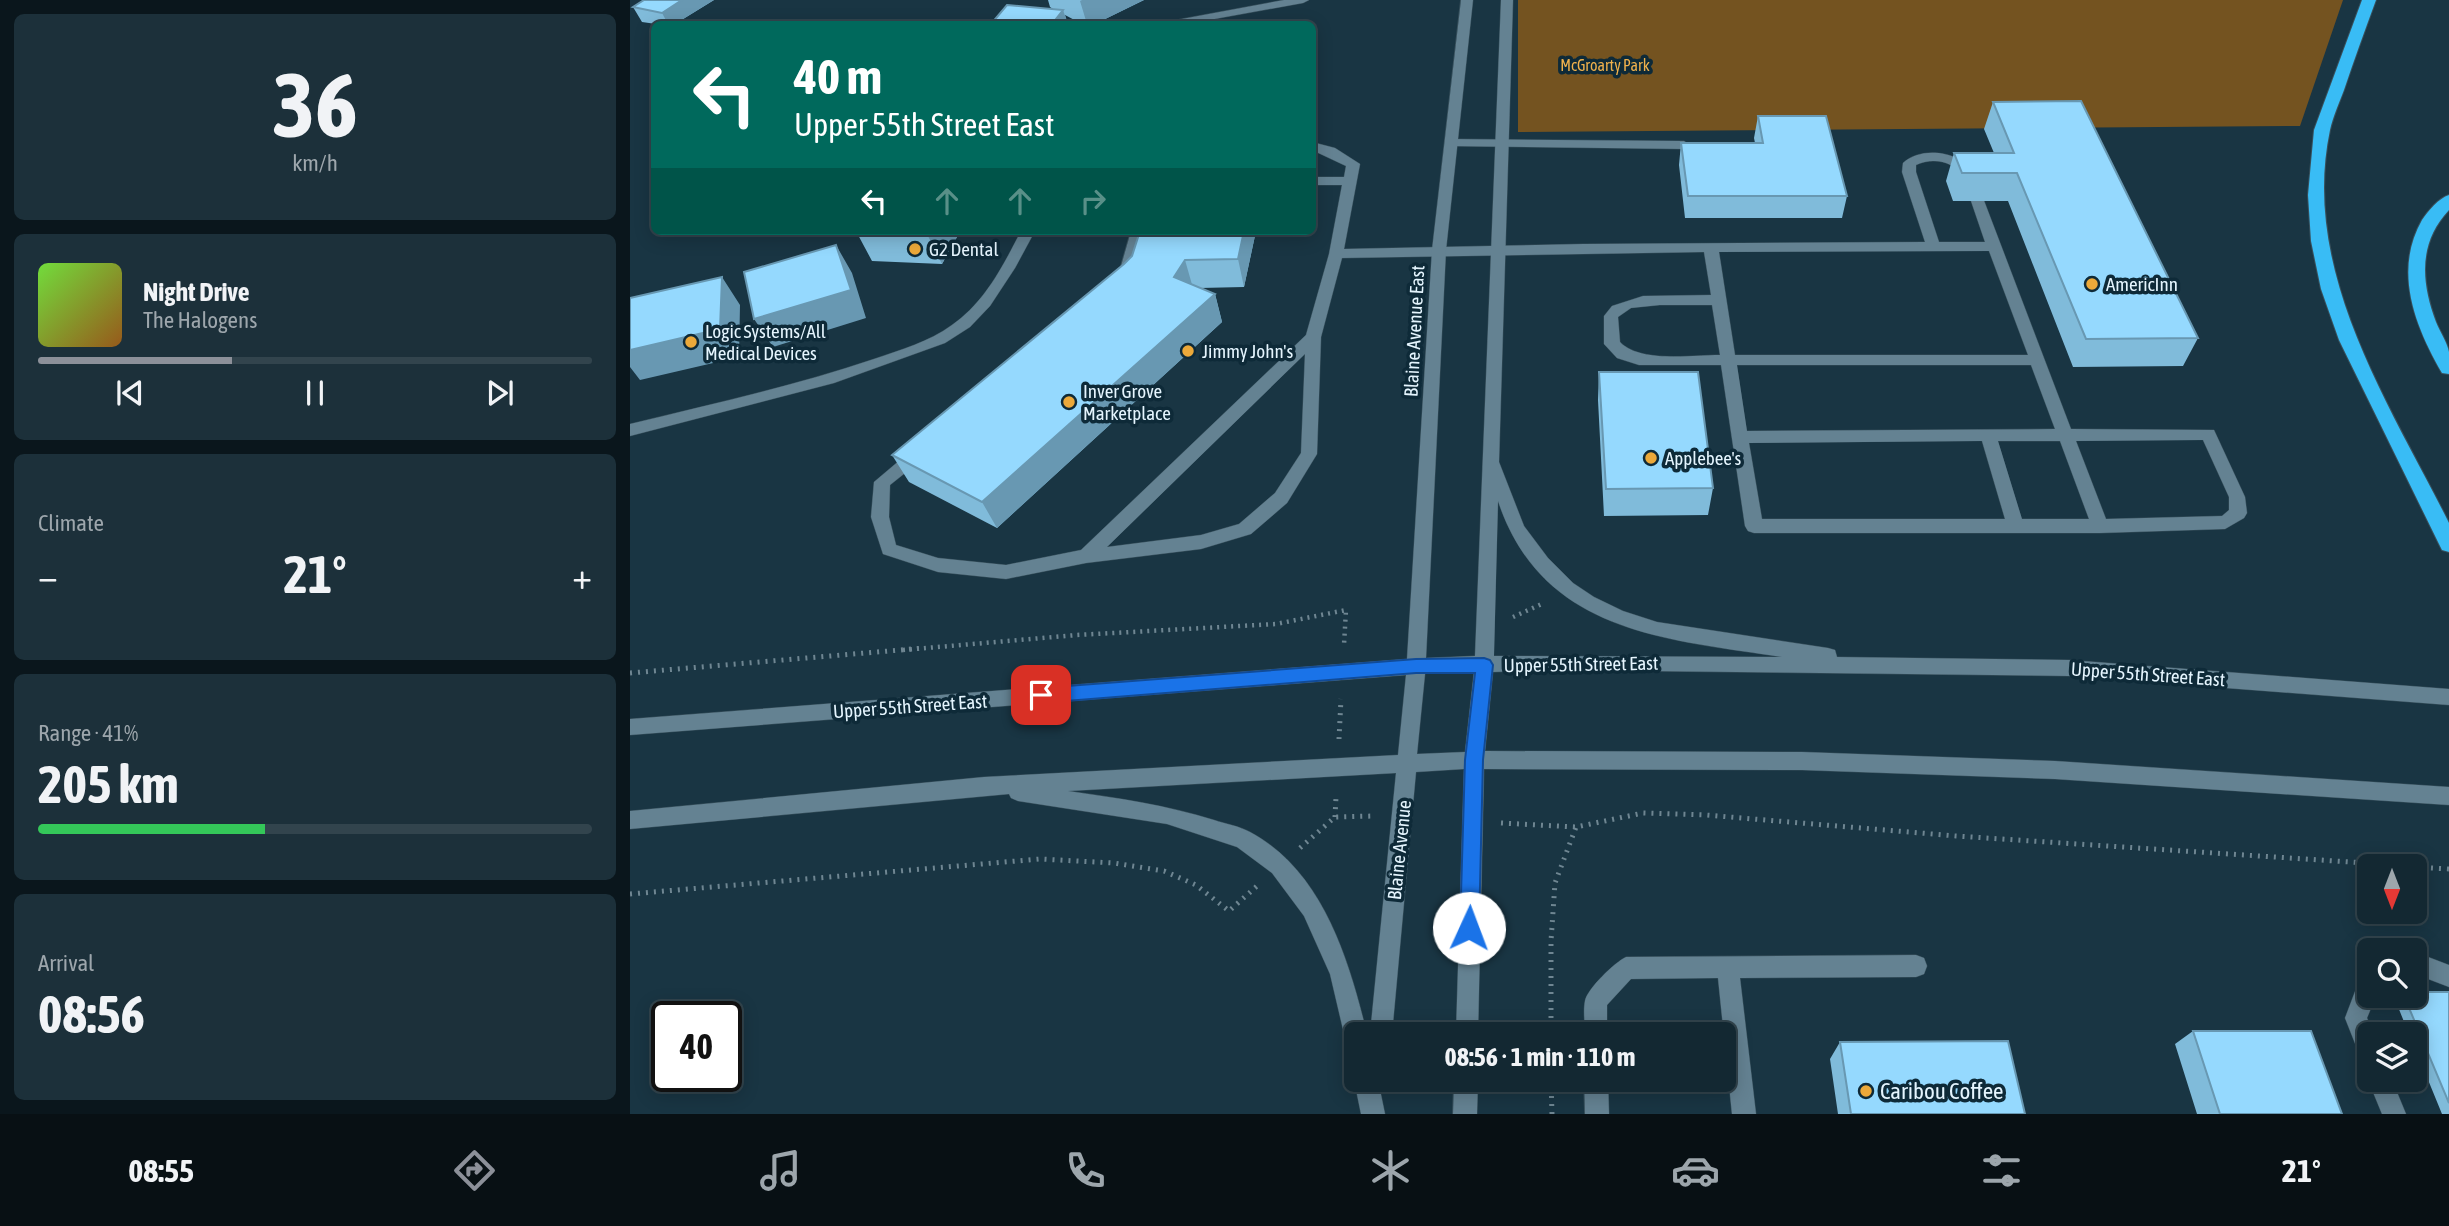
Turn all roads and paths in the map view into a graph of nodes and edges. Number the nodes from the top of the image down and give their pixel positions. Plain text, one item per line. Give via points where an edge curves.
1 (1303, 0) edge
2 (1467, 0) edge
3 (1507, 0) edge
4 (2369, 0) edge
5 (1188, 21) edge
6 (1451, 143) junction
7 (1502, 143) junction
8 (1684, 145) edge
9 (1316, 147) edge
10 (1316, 181) edge
11 (1350, 181) junction
12 (1971, 181) edge
13 (2449, 200) edge
14 (1978, 201) edge
15 (1026, 235) edge
16 (1137, 235) edge
17 (1994, 246) junction
18 (1934, 247) junction
19 (1498, 248) junction
20 (1711, 249) junction
21 (1439, 250) junction
22 (1336, 254) junction
23 (1113, 291) edge
24 (1718, 300) junction
25 (1313, 337) junction
26 (1728, 360) junction
27 (2038, 360) junction
28 (2449, 368) edge
29 (630, 430) edge
30 (2066, 435) junction
31 (1988, 436) junction
32 (1740, 437) junction
33 (930, 444) edge
34 (1491, 457) junction
35 (2016, 526) junction
36 (2100, 526) junction
37 (2449, 544) edge
38 (1086, 556) junction
39 (1552, 600) dead end
40 (1509, 618) dead end
41 (1484, 665) junction
42 (1416, 666) junction
43 (1890, 666) junction
44 (1343, 672) junction
45 (630, 673) edge
46 (2449, 697) edge
47 (630, 727) edge
48 (1474, 760) junction
49 (1408, 763) junction
50 (1337, 767) junction
51 (984, 786) junction
52 (2449, 796) edge
53 (1402, 816) junction
54 (1335, 817) junction
55 (630, 820) edge
56 (1472, 821) junction
57 (1576, 827) junction
58 (2357, 862) edge
59 (1279, 866) junction
60 (2427, 867) edge
61 (2449, 869) edge
62 (630, 894) edge
63 (1916, 966) dead end
64 (1728, 967) junction
65 (2427, 968) edge
66 (2449, 976) edge
67 (1352, 1022) edge
68 (1382, 1022) edge
69 (1467, 1022) edge
70 (1551, 1022) edge
71 (1596, 1022) edge
72 (1368, 1092) edge
73 (1376, 1092) edge
74 (1466, 1092) edge
75 (1551, 1092) edge
76 (1596, 1092) edge
77 (2385, 1092) edge
78 (1373, 1114) edge
79 (1465, 1114) edge
80 (1552, 1114) edge
81 (1597, 1114) edge
82 (1744, 1114) edge
83 (2393, 1114) edge

1 - 5 street
2 - 6 street, Blaine Avenue East
3 - 7 street
4 - 37 highway via 2322,130 2316,194 2319,241 2348,340
6 - 7 street
6 - 21 street, Blaine Avenue East
7 - 8 street
7 - 19 street
9 - 11 street via 1353,164
10 - 11 street
11 - 22 street
12 - 18 street via 1956,161 1917,158 1910,163
13 - 28 highway via 2434,213 2417,242 2415,278 2424,322
14 - 17 street
15 - 29 street via 1007,273 980,308 938,340 827,380
16 - 23 street via 1124,283
17 - 18 street
17 - 27 street
18 - 20 street
19 - 20 street
19 - 21 street
19 - 34 street
20 - 24 street
21 - 22 street
21 - 42 street, Blaine Avenue East
22 - 25 street
24 - 26 street
24 - 26 street via 1630,301 1611,316 1612,344 1622,354 1639,360
25 - 38 street
25 - 38 street via 1309,454 1281,498 1245,529 1200,542
26 - 27 street
26 - 32 street
27 - 30 street
30 - 31 street
30 - 36 street
30 - 36 street via 2208,435 2237,497 2238,513 2225,522
31 - 32 street
31 - 35 street
32 - 35 street via 1755,526
33 - 38 street via 882,482 880,517 889,549 938,565 1006,572
34 - 41 street
34 - 43 street via 1516,529 1542,564 1588,602 1657,630
35 - 36 street
39 - 40 path
41 - 42 street, Upper 55th Street East
41 - 43 street, Upper 55th Street East
41 - 48 street
42 - 44 street, Upper 55th Street East
42 - 49 street, Blaine Avenue
43 - 46 street, Upper 55th Street East via 2069,668
44 - 45 path via 1346,610 1276,624 1077,635
44 - 47 street, Upper 55th Street East
44 - 50 path
48 - 49 street
48 - 52 street via 1802,761 1975,767
48 - 56 street
49 - 50 street
49 - 53 street, Blaine Avenue
50 - 51 street
50 - 54 path
51 - 55 street
51 - 59 street via 1167,815 1243,839
53 - 54 path
53 - 68 street, Blaine Avenue
54 - 59 path
56 - 57 path
56 - 69 street
57 - 58 path via 1643,813 1706,815
57 - 70 path via 1555,883
59 - 62 path via 1228,911 1196,885 1164,871 1040,859
59 - 67 street via 1312,909 1341,973
60 - 61 path
63 - 64 street
64 - 71 street via 1626,968 1596,1001
64 - 82 street
65 - 66 street
72 - 78 street
73 - 78 street
74 - 79 street
75 - 80 path
76 - 81 street
77 - 83 street

